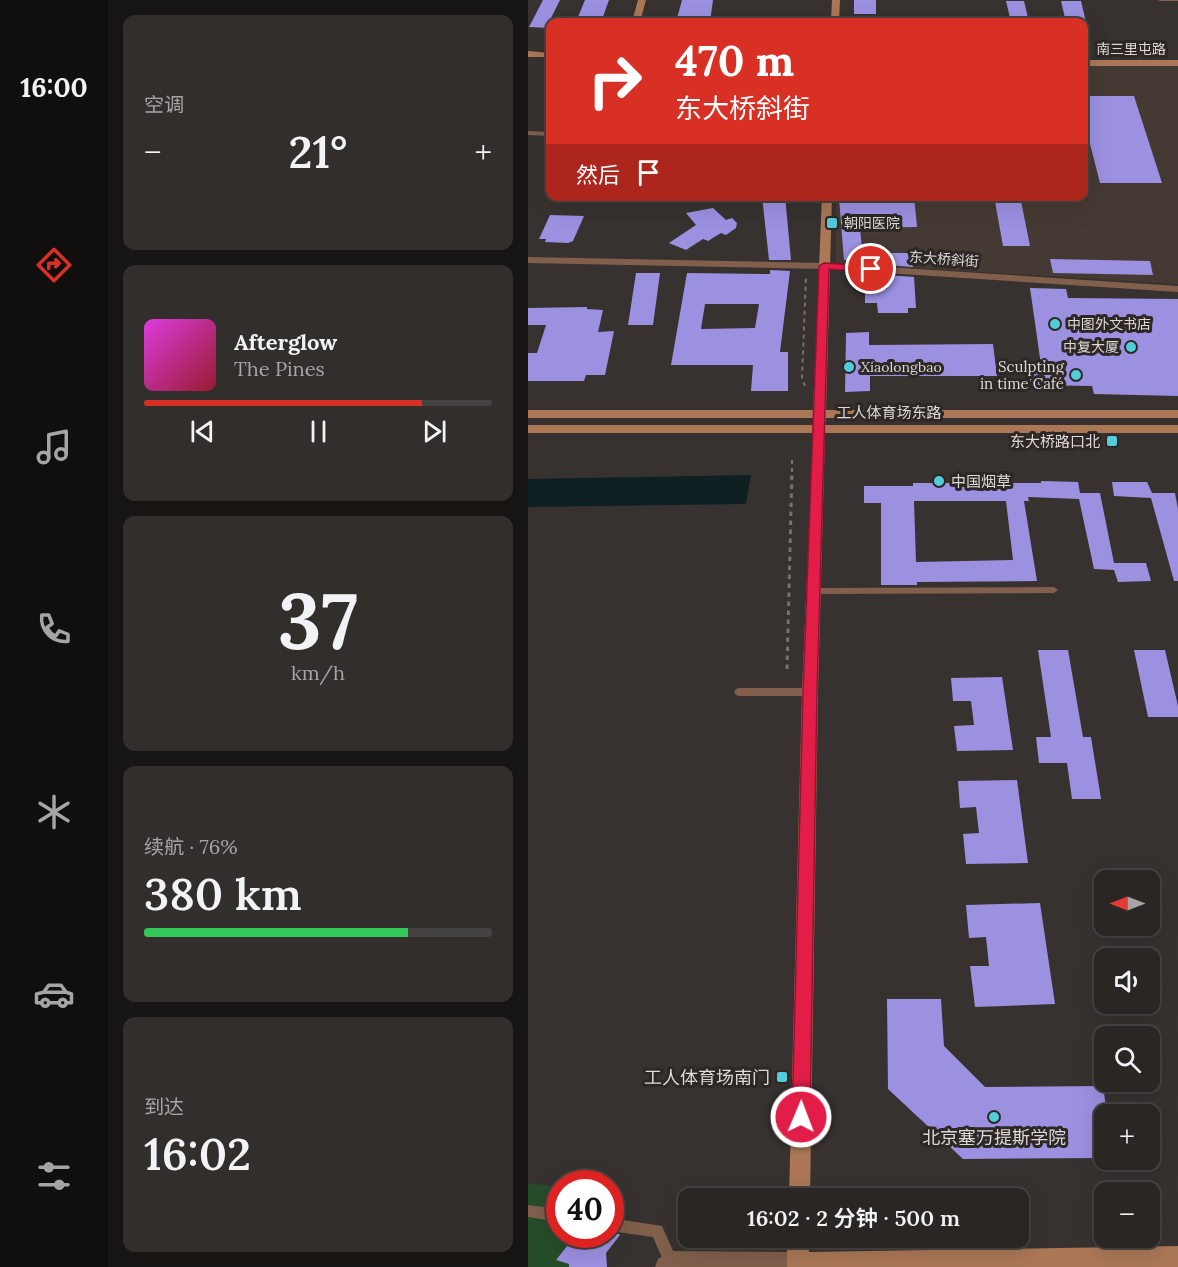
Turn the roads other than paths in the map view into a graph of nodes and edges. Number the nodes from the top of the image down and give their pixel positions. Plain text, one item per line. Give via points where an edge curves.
1 (642, 0) edge
2 (836, 0) edge
3 (1160, 0) edge
4 (1178, 0) edge
5 (637, 18) edge
6 (835, 18) edge
7 (528, 54) edge
8 (546, 55) edge
9 (1088, 63) edge
10 (1178, 63) edge
11 (528, 133) edge
12 (546, 134) edge
13 (827, 201) edge
14 (528, 260) edge
15 (824, 266) junction
16 (1178, 288) edge
17 (528, 414) edge
18 (1178, 414) edge
19 (818, 421) junction
20 (528, 429) edge
21 (1178, 429) edge
22 (1054, 590) dead end
23 (813, 591) junction
24 (739, 692) dead end
25 (810, 692) junction
26 (799, 1188) edge
27 (528, 1212) edge
28 (546, 1214) edge
29 (624, 1226) edge
30 (798, 1248) edge
31 (1178, 1257) edge
32 (668, 1265) edge
33 (798, 1265) edge

1 - 5 street
2 - 6 street
3 - 4 lane
7 - 8 street
9 - 10 street, 南三里屯路
11 - 12 lane
13 - 15 street
14 - 15 street, 东大桥斜街
15 - 16 street, 东大桥斜街
15 - 19 street
17 - 19 street, 工人体育场东路
18 - 19 street, 工人体育场东路
19 - 20 street, 工人体育场东路
19 - 21 street, 工人体育场东路
19 - 23 street
22 - 23 lane
23 - 25 street
24 - 25 lane
25 - 26 street
27 - 28 lane
29 - 32 lane via 657,1231
30 - 33 street
31 - 33 street
32 - 33 street

